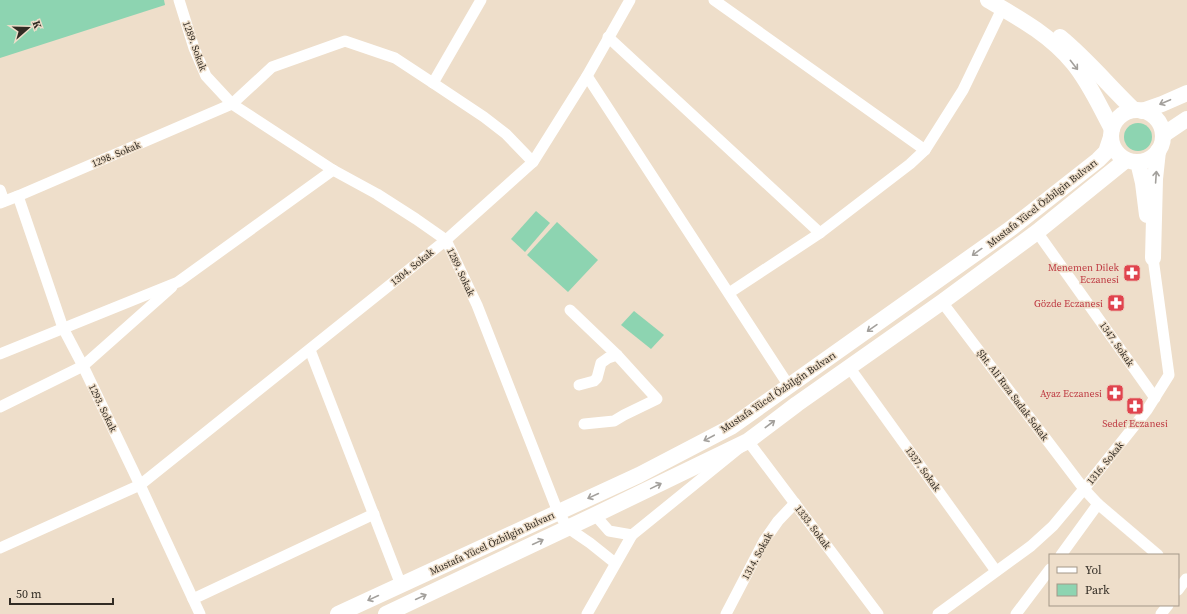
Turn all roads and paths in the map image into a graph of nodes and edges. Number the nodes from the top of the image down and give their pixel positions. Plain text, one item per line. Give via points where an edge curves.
1 (179, 0) edge
2 (481, 0) edge
3 (630, 0) edge
4 (714, 0) edge
5 (988, 0) edge
6 (1005, 4) edge
7 (608, 37) junction
8 (587, 76) junction
9 (433, 82) junction
10 (1187, 93) edge
11 (232, 104) junction
12 (1138, 110) junction
13 (1187, 119) edge
14 (1111, 133) junction
15 (1163, 135) junction
16 (925, 150) junction
17 (1158, 151) junction
18 (1132, 161) junction
19 (533, 162) junction
20 (333, 170) junction
21 (0, 190) edge
22 (18, 196) junction
23 (2, 202) edge
24 (1036, 232) junction
25 (820, 233) junction
26 (446, 240) junction
27 (1153, 258) junction
28 (178, 282) junction
29 (729, 293) junction
30 (942, 302) junction
31 (570, 310) dead end
32 (63, 328) junction
33 (310, 350) junction
34 (0, 354) edge
35 (617, 355) junction
36 (83, 366) junction
37 (849, 367) junction
38 (578, 385) dead end
39 (789, 386) junction
40 (1155, 398) junction
41 (0, 407) edge
42 (584, 424) dead end
43 (748, 441) junction
44 (140, 485) junction
45 (1084, 489) junction
46 (795, 503) junction
47 (1098, 504) junction
48 (558, 512) junction
49 (374, 514) junction
50 (595, 516) junction
51 (568, 528) junction
52 (632, 535) junction
53 (0, 548) edge
54 (1062, 554) edge
55 (1157, 554) edge
56 (615, 563) junction
57 (1049, 570) edge
58 (996, 571) junction
59 (1184, 577) edge
60 (401, 585) junction
61 (1179, 588) edge
62 (193, 599) junction
63 (1167, 606) edge
64 (200, 614) edge
65 (338, 614) edge
66 (386, 614) edge
67 (587, 614) edge
68 (726, 614) edge
69 (878, 614) edge
70 (938, 614) edge
71 (1016, 614) edge
72 (1161, 614) edge

1 - 11 street, 1289. Sokak via 206,76
2 - 9 street
3 - 7 street, 1304. Sokak
4 - 16 street
5 - 6 street
6 - 12 street via 1043,23 1079,53 1110,87
6 -> 14 street via 1045,36 1073,63
6 - 16 street via 963,90
7 - 8 street, 1304. Sokak
7 - 25 street
8 - 19 street, 1304. Sokak
8 - 29 street
9 - 11 street, 1298. Sokak via 395,58 345,41 272,67
9 - 19 street, 1298. Sokak via 506,134
10 -> 12 street via 1162,104
11 - 20 street, 1289. Sokak
11 - 22 street, 1298. Sokak
12 - 14 street via 1120,116
12 - 15 street via 1157,119
13 - 15 street
14 - 18 street via 1115,150 1120,156
14 -> 39 street, Mustafa Yücel Özbilgin Bulvarı via 1106,152 1098,160 1010,229
15 - 17 street
16 - 25 street
17 - 18 street via 1149,159
27 -> 17 street
18 - 24 street, Mustafa Yücel Özbilgin Bulvarı
18 - 27 street via 1143,184
19 - 26 street, 1304. Sokak
20 - 26 street, 1289. Sokak via 384,198
20 - 28 street
21 - 23 street
22 - 23 street, 1298. Sokak
22 - 32 street, 1293. Sokak
24 - 30 street, Mustafa Yücel Özbilgin Bulvarı
24 - 40 street, 1347. Sokak
25 - 29 street
26 - 33 street, 1304. Sokak
26 - 48 street, 1289. Sokak via 477,305
27 - 40 street, 1316. Sokak via 1169,375
28 - 32 street
28 - 36 street
29 - 39 street
30 - 37 street, Mustafa Yücel Özbilgin Bulvarı
30 - 45 street, Şht. Ali Rıza Sadak Sokak
31 - 35 street
32 - 34 street
32 - 36 street, 1293. Sokak
33 - 44 street, 1304. Sokak
33 - 49 street
35 - 38 street via 601,363 594,381
35 - 42 street via 657,399 614,421
36 - 41 street
36 - 44 street, 1293. Sokak
43 -> 37 street, Mustafa Yücel Özbilgin Bulvarı
37 - 58 street, 1337. Sokak
39 -> 48 street, Mustafa Yücel Özbilgin Bulvarı via 731,427 639,475
40 - 45 street, 1316. Sokak
43 - 46 street, 1333. Sokak
50 -> 43 street, Mustafa Yücel Özbilgin Bulvarı
43 - 52 street
44 - 53 street, 1304. Sokak
44 - 62 street, 1293. Sokak
45 - 47 street, Şht. Ali Rıza Sadak Sokak
45 - 58 street, 1316. Sokak via 1031,546
46 - 68 street, 1314. Sokak via 764,541
46 - 69 street, 1333. Sokak
47 - 54 street
47 - 55 street, Şht. Ali Rıza Sadak Sokak
48 - 51 street, 1289. Sokak
48 - 60 street, Mustafa Yücel Özbilgin Bulvarı
49 - 60 street
49 - 62 street
50 - 51 street, Mustafa Yücel Özbilgin Bulvarı
50 - 52 street via 609,531
51 - 56 street, 1289. Sokak
66 -> 51 street, Mustafa Yücel Özbilgin Bulvarı
52 - 56 street
56 - 67 street
57 - 71 street
58 - 70 street, 1316. Sokak
59 - 61 street
60 -> 65 street, Mustafa Yücel Özbilgin Bulvarı
62 - 64 street, 1293. Sokak
63 - 72 street

